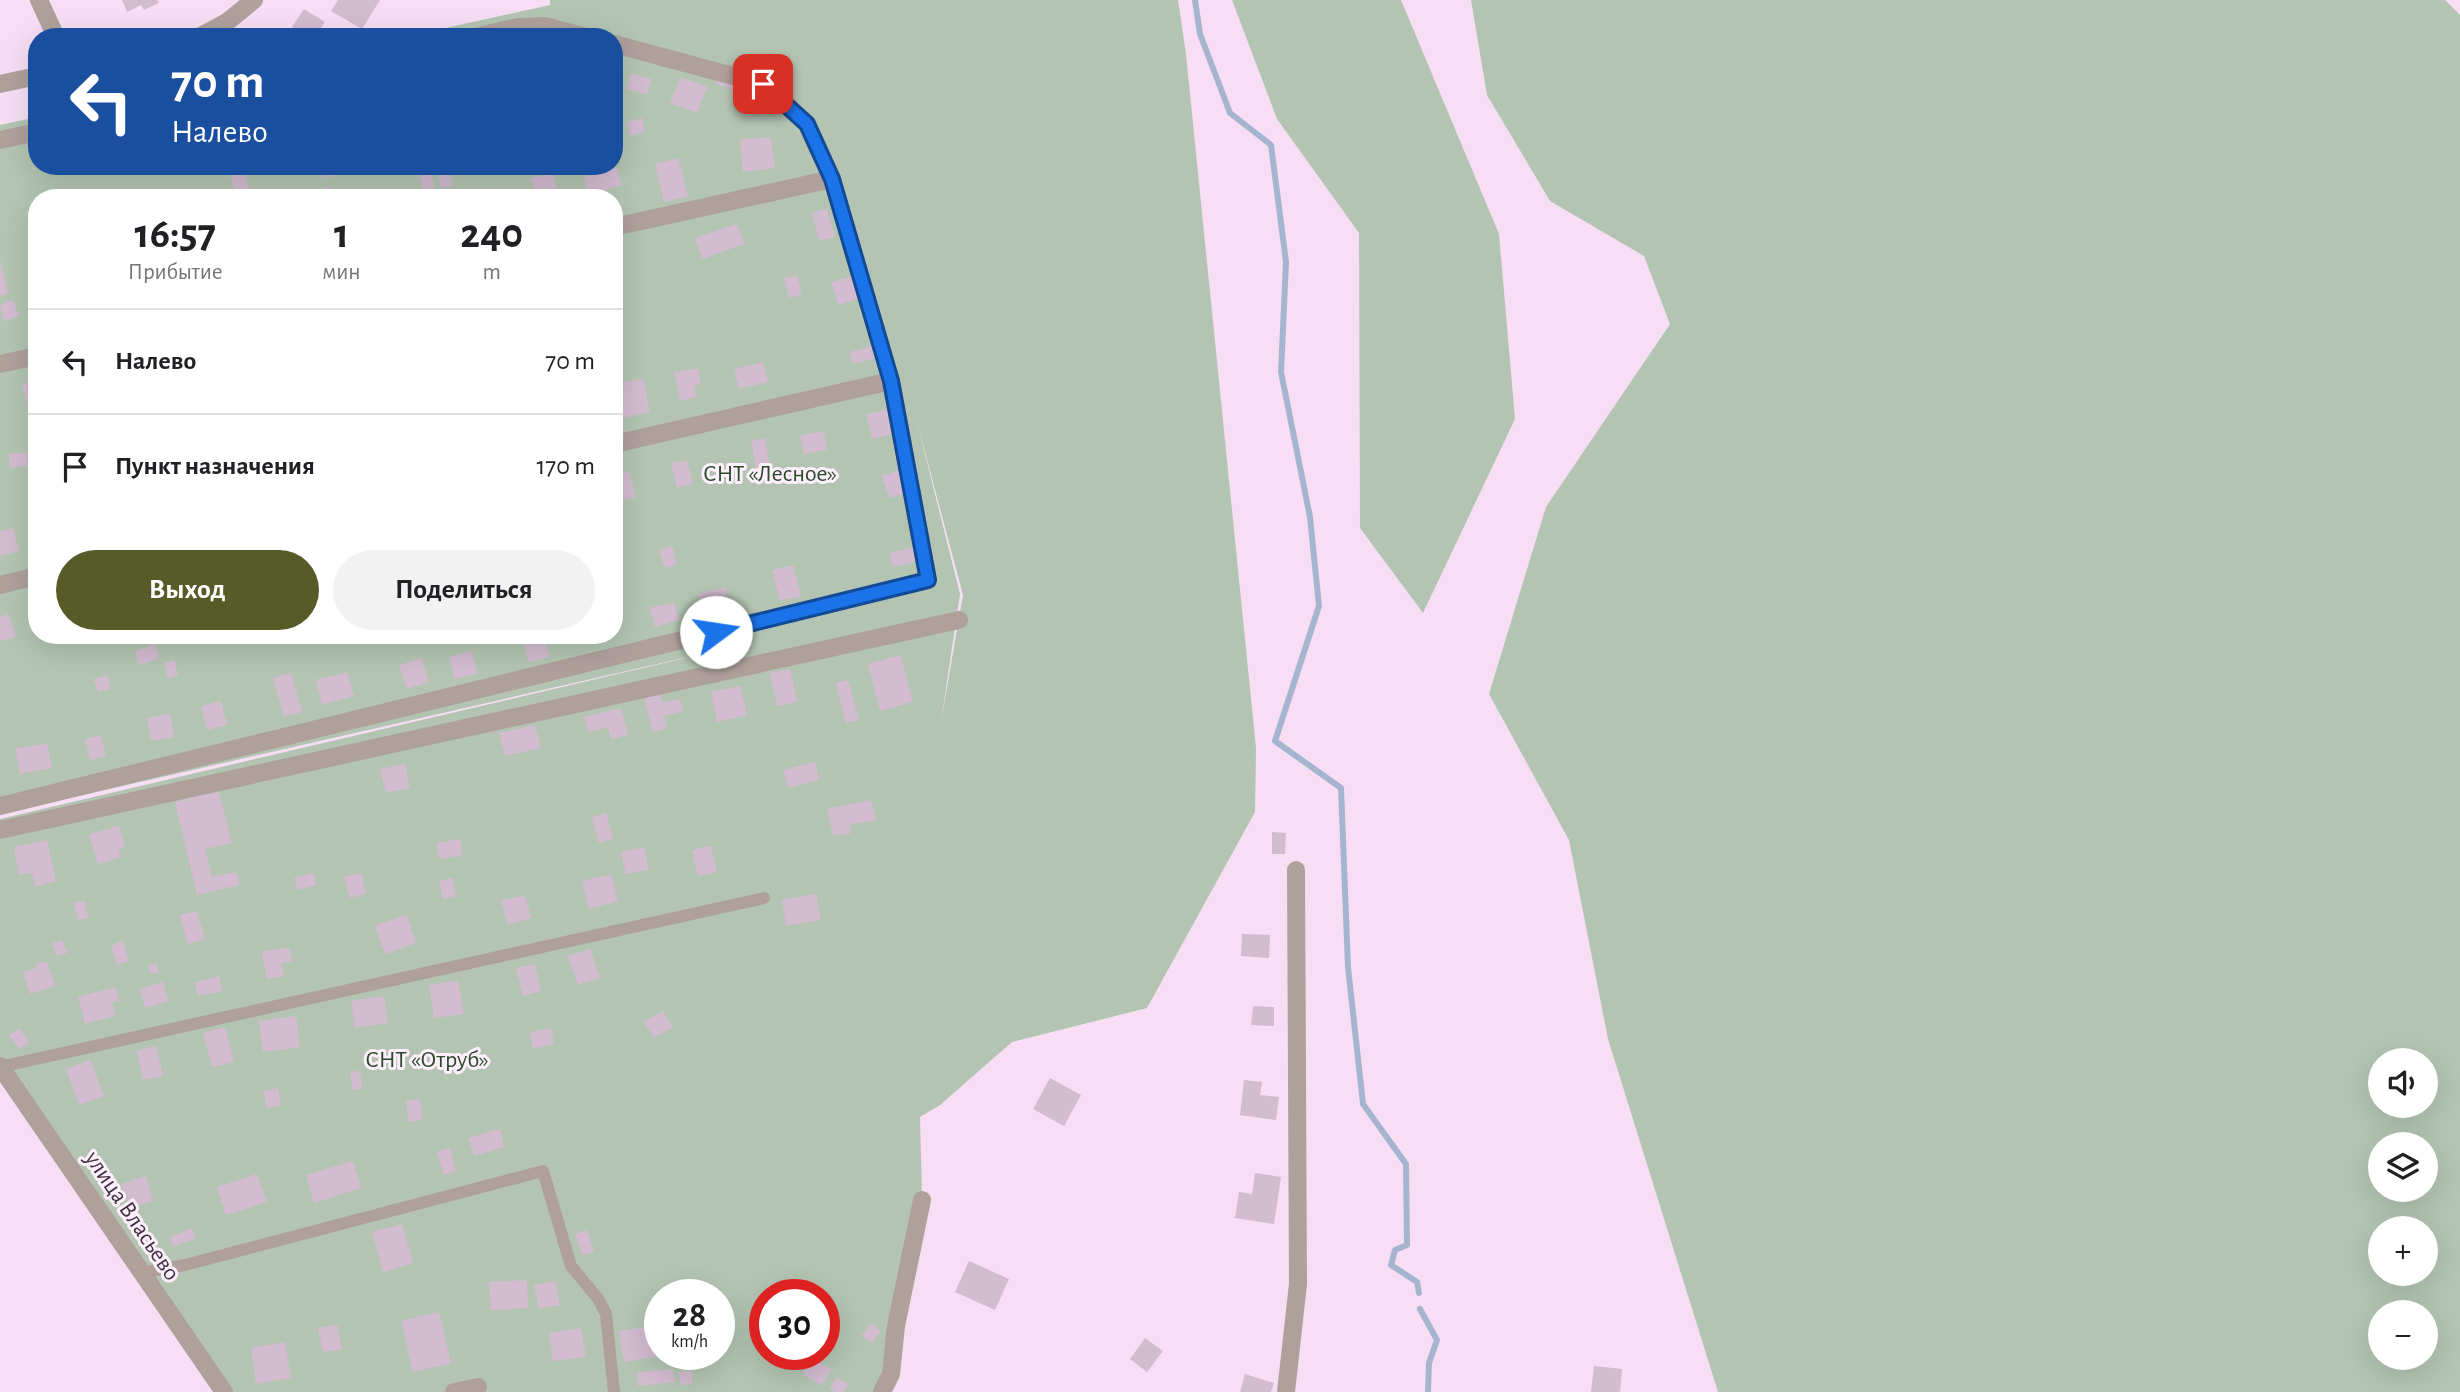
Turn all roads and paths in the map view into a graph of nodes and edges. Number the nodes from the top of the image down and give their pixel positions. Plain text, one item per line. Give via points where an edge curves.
1 (38, 0) edge
2 (254, 0) edge
3 (52, 28) edge
4 (216, 28) edge
5 (514, 28) edge
6 (552, 28) edge
7 (623, 46) edge
8 (28, 78) edge
9 (0, 84) edge
10 (28, 134) edge
11 (0, 140) edge
12 (832, 179) junction
13 (623, 225) edge
14 (28, 358) edge
15 (0, 364) edge
16 (891, 381) junction
17 (623, 442) edge
18 (28, 578) edge
19 (0, 585) edge
20 (959, 620) dead end
21 (0, 806) edge
22 (0, 830) edge
23 (1296, 870) dead end
24 (764, 898) dead end
25 (0, 1066) edge
26 (922, 1200) dead end
27 (141, 1273) junction
28 (478, 1387) dead end
29 (224, 1392) edge
30 (454, 1392) edge
31 (614, 1392) edge
32 (883, 1392) edge
33 (1286, 1392) edge

1 - 3 street
2 - 4 street
5 - 6 street
7 - 12 street via 763,84 807,124
8 - 9 street
10 - 11 street
12 - 13 street
12 - 16 street
14 - 15 street
16 - 17 street
16 - 21 street via 928,580
18 - 19 street
20 - 22 street
23 - 33 street via 1298,1284
24 - 25 lane
25 - 27 street, улица Власьево
26 - 32 street via 891,1374
27 - 29 street, улица Власьево
27 - 31 lane via 543,1171 571,1266 606,1314
28 - 30 street

